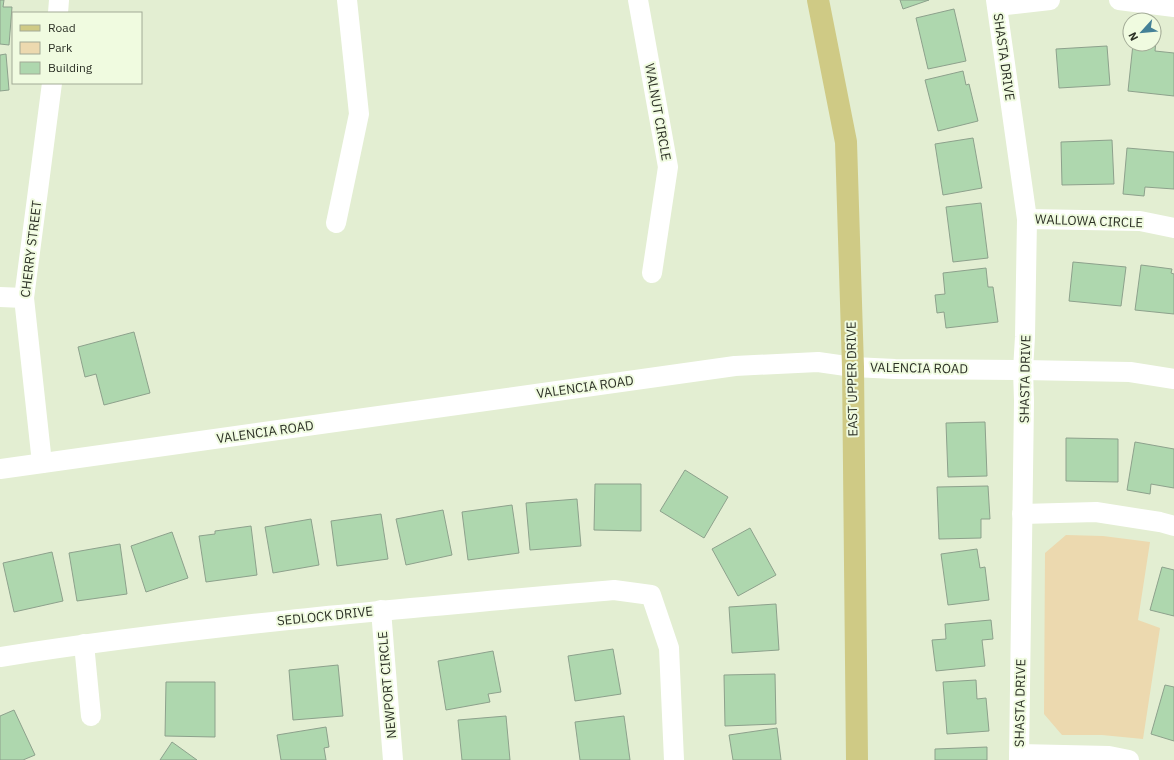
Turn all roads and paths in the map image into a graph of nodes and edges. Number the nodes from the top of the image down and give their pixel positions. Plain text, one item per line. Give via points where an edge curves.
1 (59, 0) edge
2 (347, 0) edge
3 (638, 0) edge
4 (818, 0) edge
5 (1050, 0) edge
6 (1119, 0) edge
7 (996, 3) edge
8 (1174, 7) edge
9 (58, 12) edge
10 (52, 84) edge
11 (1027, 219) junction
12 (336, 223) dead end
13 (1174, 228) edge
14 (652, 273) dead end
15 (0, 297) edge
16 (24, 298) junction
17 (853, 367) junction
18 (1023, 370) junction
19 (1174, 379) edge
20 (42, 464) junction
21 (0, 469) edge
22 (1022, 514) junction
23 (1174, 526) edge
24 (381, 610) junction
25 (84, 644) junction
26 (0, 657) edge
27 (91, 716) dead end
28 (1019, 757) edge
29 (393, 760) edge
30 (674, 760) edge
31 (857, 760) edge
32 (1129, 760) edge

1 - 9 street
2 - 12 street via 359,114
3 - 14 street, WALNUT CIRCLE via 668,167
4 - 17 main road, EAST UPPER DRIVE via 846,142
5 - 7 street
6 - 8 street
7 - 11 street, SHASTA DRIVE
10 - 16 street, CHERRY STREET
11 - 13 street, WALLOWA CIRCLE via 1140,221
11 - 18 street, SHASTA DRIVE
15 - 16 street
16 - 20 street, CHERRY STREET
17 - 18 street, VALENCIA ROAD
17 - 20 street, VALENCIA ROAD via 818,362 735,366
17 - 31 main road, EAST UPPER DRIVE
18 - 19 street, VALENCIA ROAD via 1130,372
18 - 22 street, SHASTA DRIVE
20 - 21 street, VALENCIA ROAD
22 - 23 street via 1096,512
22 - 28 street, SHASTA DRIVE
24 - 25 street, SEDLOCK DRIVE
24 - 29 street, NEWPORT CIRCLE
24 - 30 street, SEDLOCK DRIVE via 614,590 651,595 669,648
25 - 26 street, SEDLOCK DRIVE
25 - 27 street
28 - 32 street via 1110,756

